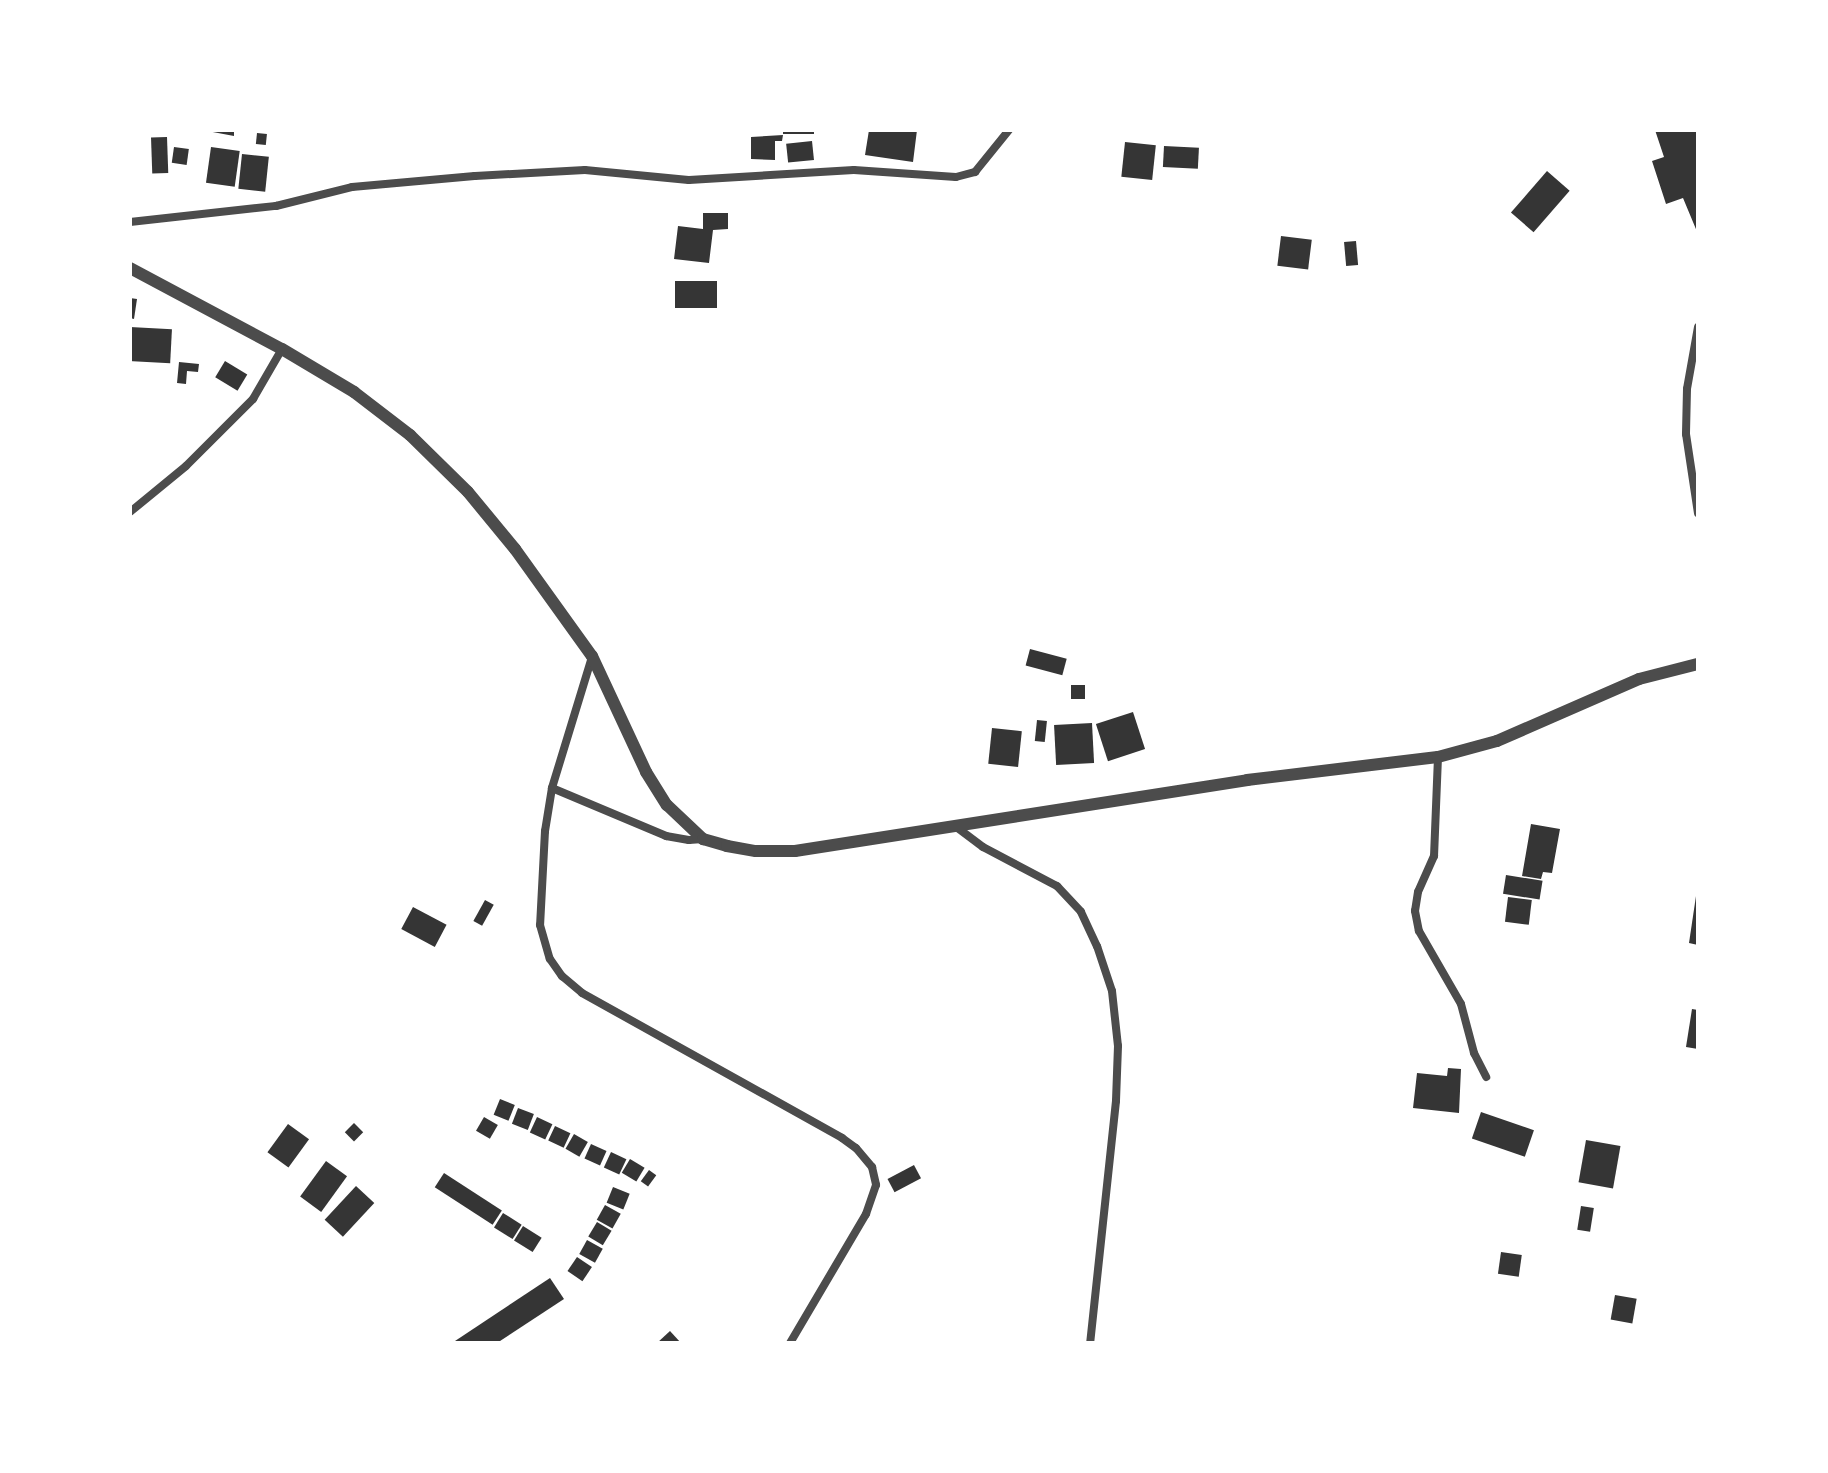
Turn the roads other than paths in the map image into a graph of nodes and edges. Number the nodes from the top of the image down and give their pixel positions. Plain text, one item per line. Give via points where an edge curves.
1 (1009, 130) edge
2 (130, 222) edge
3 (130, 268) edge
4 (1698, 327) edge
5 (282, 349) junction
6 (130, 512) edge
7 (1698, 513) edge
8 (592, 656) junction
9 (1698, 664) edge
10 (1438, 757) junction
11 (552, 788) junction
12 (955, 826) junction
13 (703, 839) junction
14 (1486, 1077) dead end
15 (790, 1343) edge
16 (1090, 1343) edge

1 - 2 street via 975,172 956,177 854,170 689,180 585,170 352,187 276,206
3 - 5 street
4 - 7 street via 1687,389 1686,434
5 - 6 street via 253,399 186,466
5 - 8 street via 354,392 410,435 468,492
8 - 11 street
8 - 13 street via 646,772 667,805
9 - 10 street via 1639,679 1497,741
10 - 12 street via 1247,780
10 - 14 street via 1434,856 1415,911 1419,931 1461,1004
11 - 13 street via 666,836
11 - 15 street via 540,925 550,959 562,976 582,993 842,1138 872,1167 876,1185 866,1214
12 - 13 street via 795,851 756,851
12 - 16 street via 1057,886 1081,912 1112,991 1116,1101

